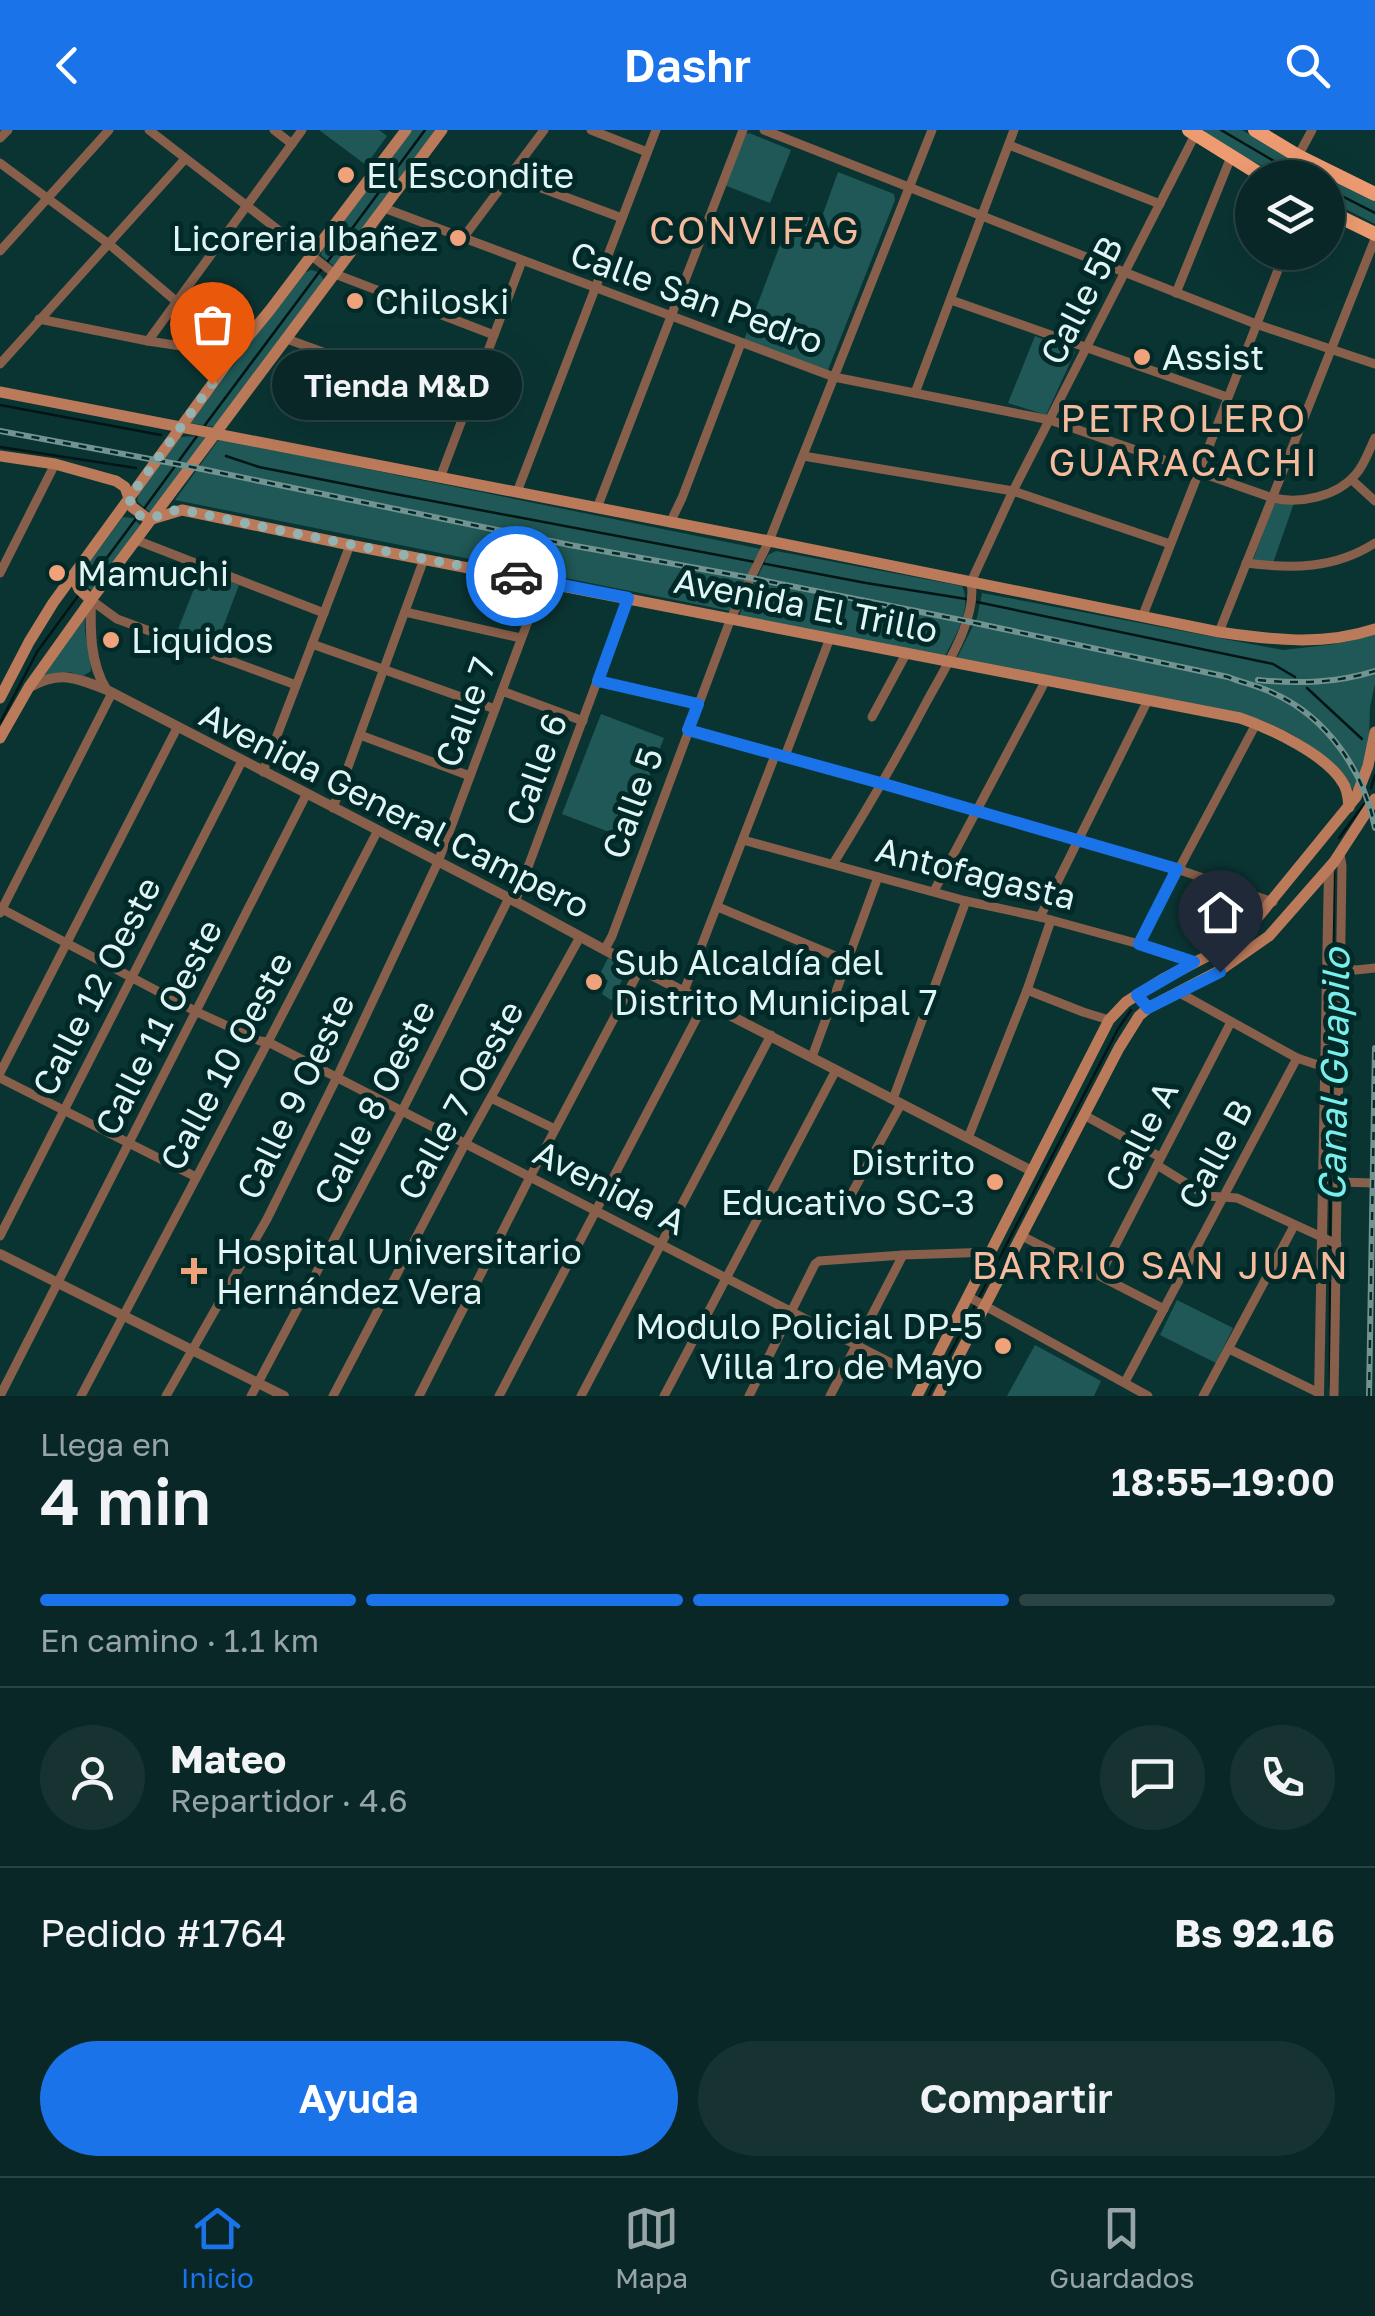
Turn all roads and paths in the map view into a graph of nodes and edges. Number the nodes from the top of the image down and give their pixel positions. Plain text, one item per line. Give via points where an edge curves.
1 (8, 130) edge
2 (109, 130) edge
3 (150, 130) edge
4 (274, 130) edge
5 (302, 130) edge
6 (406, 130) edge
7 (442, 130) edge
8 (544, 130) edge
9 (591, 130) edge
10 (656, 130) edge
11 (743, 130) edge
12 (764, 130) edge
13 (932, 130) edge
14 (1014, 130) edge
15 (1255, 130) edge
16 (1312, 130) edge
17 (1194, 131) edge
18 (0, 138) edge
19 (292, 144) junction
20 (1009, 145) junction
21 (647, 152) junction
22 (1298, 156) junction
23 (1231, 157) junction
24 (186, 159) junction
25 (1236, 160) edge
26 (0, 163) edge
27 (510, 176) junction
28 (910, 188) junction
29 (1375, 194) edge
30 (49, 198) junction
31 (1160, 204) junction
32 (248, 205) junction
33 (384, 208) junction
34 (981, 216) junction
35 (622, 218) junction
36 (1345, 220) edge
37 (1375, 236) edge
38 (464, 238) junction
39 (109, 244) junction
40 (0, 251) edge
41 (315, 258) junction
42 (522, 262) junction
43 (1278, 270) edge
44 (333, 272) junction
45 (1126, 273) junction
46 (595, 288) junction
47 (1176, 293) junction
48 (951, 300) junction
49 (177, 302) junction
50 (669, 316) junction
51 (39, 319) junction
52 (1256, 324) junction
53 (494, 335) junction
54 (287, 339) junction
55 (148, 341) junction
56 (740, 344) junction
57 (1088, 348) junction
58 (1330, 349) junction
59 (234, 354) junction
60 (0, 364) edge
61 (1375, 364) edge
62 (834, 377) junction
63 (0, 392) edge
64 (915, 392) junction
65 (1228, 397) junction
66 (468, 405) junction
67 (230, 416) junction
68 (1050, 420) junction
69 (187, 428) junction
70 (214, 433) junction
71 (238, 437) junction
72 (1375, 438) edge
73 (0, 456) edge
74 (803, 456) junction
75 (55, 464) junction
76 (1200, 470) junction
77 (440, 478) junction
78 (1352, 480) junction
79 (1013, 491) junction
80 (516, 492) junction
81 (1272, 498) junction
82 (1375, 501) edge
83 (131, 503) junction
84 (596, 508) junction
85 (150, 519) junction
86 (670, 522) junction
87 (0, 538) edge
88 (136, 540) junction
89 (768, 543) junction
90 (1375, 543) edge
91 (1170, 544) junction
92 (350, 545) junction
93 (14, 546) junction
94 (424, 559) junction
95 (1246, 564) junction
96 (0, 573) edge
97 (73, 576) junction
98 (543, 581) junction
99 (972, 582) junction
100 (86, 595) junction
101 (628, 598) junction
102 (405, 612) junction
103 (324, 613) junction
104 (1143, 615) junction
105 (731, 618) junction
106 (1375, 629) edge
107 (1219, 632) junction
108 (521, 638) junction
109 (830, 638) junction
110 (312, 644) junction
111 (907, 652) junction
112 (948, 661) junction
113 (384, 669) junction
114 (1046, 680) junction
115 (598, 681) junction
116 (296, 685) junction
117 (29, 687) junction
118 (110, 692) junction
119 (502, 692) junction
120 (0, 696) edge
121 (1148, 700) junction
122 (698, 704) junction
123 (495, 709) junction
124 (872, 717) dead end
125 (583, 720) junction
126 (1256, 724) junction
127 (177, 728) junction
128 (688, 730) junction
129 (1375, 732) edge
130 (360, 735) junction
131 (0, 738) edge
132 (781, 755) junction
133 (242, 761) junction
134 (264, 772) junction
135 (470, 776) junction
136 (884, 784) junction
137 (306, 795) junction
138 (1375, 799) edge
139 (1349, 807) junction
140 (333, 808) junction
141 (977, 812) junction
142 (376, 832) junction
143 (743, 840) junction
144 (1322, 840) junction
145 (1078, 842) junction
146 (1340, 854) junction
147 (438, 862) junction
148 (834, 864) junction
149 (1177, 869) junction
150 (1329, 869) junction
151 (878, 877) junction
152 (1292, 878) junction
153 (934, 892) junction
154 (1304, 897) junction
155 (512, 900) junction
156 (966, 901) junction
157 (1327, 901) junction
158 (1273, 902) junction
159 (718, 908) junction
160 (1, 910) edge
161 (1040, 917) junction
162 (1051, 920) junction
163 (1334, 932) junction
164 (580, 937) junction
165 (1233, 940) junction
166 (67, 944) junction
167 (1139, 944) junction
168 (605, 950) junction
169 (1241, 958) junction
170 (847, 961) junction
171 (1194, 962) junction
172 (1342, 968) junction
173 (1375, 968) edge
174 (640, 969) junction
175 (132, 977) junction
176 (1027, 990) junction
177 (684, 991) junction
178 (1178, 992) junction
179 (1137, 995) junction
180 (705, 1002) junction
181 (1148, 1008) junction
182 (197, 1012) junction
183 (1109, 1020) junction
184 (1231, 1022) junction
185 (771, 1035) junction
186 (268, 1042) junction
187 (812, 1057) junction
188 (1297, 1058) junction
189 (1324, 1067) junction
190 (836, 1070) junction
191 (0, 1076) edge
192 (1093, 1076) junction
193 (336, 1078) junction
194 (491, 1098) junction
195 (897, 1102) junction
196 (64, 1110) junction
197 (402, 1111) junction
198 (1084, 1115) junction
199 (1331, 1118) junction
200 (555, 1129) junction
201 (968, 1138) junction
202 (130, 1144) junction
203 (465, 1144) junction
204 (1158, 1161) junction
205 (1032, 1171) junction
206 (196, 1177) junction
207 (530, 1177) junction
208 (1338, 1182) junction
209 (1375, 1183) edge
210 (852, 1193) dead end
211 (1222, 1198) junction
212 (596, 1211) junction
213 (1294, 1226) junction
214 (0, 1236) edge
215 (1022, 1236) junction
216 (1329, 1241) junction
217 (661, 1245) junction
218 (992, 1252) junction
219 (0, 1254) edge
220 (903, 1254) junction
221 (1100, 1275) junction
222 (726, 1279) junction
223 (59, 1283) junction
224 (978, 1302) junction
225 (1164, 1309) junction
226 (792, 1313) junction
227 (123, 1316) junction
228 (856, 1346) junction
229 (1230, 1349) junction
230 (191, 1350) junction
231 (926, 1381) junction
232 (1126, 1382) junction
233 (258, 1383) junction
234 (1319, 1395) edge
235 (0, 1396) edge
236 (82, 1396) edge
237 (166, 1396) edge
238 (250, 1396) edge
239 (284, 1396) edge
240 (334, 1396) edge
241 (419, 1396) edge
242 (498, 1396) edge
243 (581, 1396) edge
244 (664, 1396) edge
245 (748, 1396) edge
246 (830, 1396) edge
247 (917, 1396) edge
248 (938, 1396) edge
249 (1148, 1396) edge
250 (1203, 1396) edge
251 (1334, 1396) edge

1 - 18 street
2 - 30 street
3 - 24 street
4 - 19 street
5 - 19 street
6 - 41 main road
7 - 33 main road
8 - 27 street
9 - 21 street
10 - 21 street
11 - 50 street
12 - 28 street
13 - 28 street, Calle 5
14 - 20 street
15 - 22 highway
16 - 22 street
17 - 23 highway
17 - 31 street, Calle 5B
19 - 32 street
20 - 31 street
20 - 34 street
21 - 35 street
22 - 29 highway
23 - 25 highway
23 - 47 street
24 - 32 street
24 - 39 street
26 - 30 street
27 - 35 street
27 - 38 street
28 - 34 street
28 - 62 street, Calle 5
30 - 39 street
30 - 40 street
31 - 45 street, Calle 5B
32 - 41 street
32 - 49 street
33 - 38 street, Calle San Pedro
33 - 44 main road
34 - 45 street
34 - 48 street
35 - 46 street
36 - 37 highway
37 - 58 street
38 - 42 street, Calle San Pedro
39 - 49 street
39 - 51 street
41 - 44 street
41 - 59 main road
42 - 46 street, Calle San Pedro
42 - 53 street
43 - 52 street
44 - 53 street
44 - 54 main road
45 - 47 street
45 - 57 street, Calle 5B
46 - 50 street, Calle San Pedro
46 - 80 street
47 - 52 street
48 - 57 street
48 - 64 street
49 - 55 street
50 - 56 street, Calle San Pedro
50 - 84 street
51 - 55 street
51 - 60 street
52 - 58 street
52 - 65 street
53 - 66 street
54 - 66 street
54 - 67 main road
55 - 59 street
56 - 62 street, Calle San Pedro
56 - 86 street
57 - 65 street
57 - 68 street, Calle 5B
58 - 61 street
58 - 81 street
59 - 69 main road
62 - 64 street, Calle San Pedro
62 - 74 street, Calle 5
63 - 69 main road, Avenida El Trillo
64 - 68 street, Calle San Pedro
65 - 76 street
66 - 77 street
67 - 70 main road
67 - 71 main road
68 - 76 street, Calle San Pedro
68 - 79 street, Calle 5B
69 - 70 main road, Avenida El Trillo
69 - 83 main road
70 - 71 main road, Avenida El Trillo
70 - 85 main road
71 - 77 main road, Avenida El Trillo
72 - 78 street
73 - 75 main road
74 - 79 street
74 - 89 street, Calle 5
75 - 83 main road via 116,481
75 - 93 street
76 - 81 street, Calle San Pedro
76 - 91 street
77 - 80 main road, Avenida El Trillo
78 - 81 street, Calle San Pedro via 1322,496
78 - 82 street
79 - 91 street
79 - 99 street, Calle 5B
80 - 84 main road, Avenida El Trillo
81 - 95 street
83 - 85 main road
83 - 97 main road
84 - 86 main road, Avenida El Trillo
85 - 88 main road
85 - 92 main road, Avenida El Trillo via 182,510
86 - 89 main road, Avenida El Trillo
87 - 93 street
88 - 100 main road
88 - 103 street
89 - 99 main road, Avenida El Trillo
89 - 105 street, Calle 5
90 - 95 street via 1319,566
91 - 104 street
92 - 94 main road, Avenida El Trillo
92 - 103 street
93 - 96 street
94 - 98 main road, Avenida El Trillo
94 - 102 street
95 - 107 street
97 - 100 main road
97 - 120 main road
98 - 101 main road, Avenida El Trillo
98 - 108 street, Calle 7
99 - 104 main road, Avenida El Trillo
99 - 112 street, Calle 5B via 966,622
100 - 116 street via 117,619
100 - 117 main road
100 - 118 street via 101,681
101 - 105 main road, Avenida El Trillo
101 - 115 street, Calle 6
102 - 108 street
102 - 113 street
103 - 110 street
104 - 107 main road, Avenida El Trillo
105 - 109 main road, Avenida El Trillo
105 - 122 street, Calle 5
106 - 107 main road, Avenida El Trillo via 1332,640
108 - 119 street, Calle 7
109 - 111 main road, Avenida El Trillo
109 - 132 street
110 - 113 street
110 - 116 street
111 - 112 main road, Avenida El Trillo
111 - 124 street
112 - 114 main road, Avenida El Trillo
112 - 136 street, Calle 5B
113 - 123 street
113 - 130 street
114 - 121 main road, Avenida El Trillo
114 - 141 street
115 - 122 street
115 - 125 street, Calle 6
116 - 134 street
117 - 118 street, Avenida General Campero via 68,677
117 - 131 main road
118 - 127 street, Avenida General Campero
118 - 160 street
119 - 123 street, Calle 7
119 - 125 street
121 - 126 main road, Avenida El Trillo
121 - 145 street
122 - 128 street, Calle 5
123 - 135 street, Calle 7
125 - 155 street, Calle 6
126 - 139 main road, Avenida El Trillo via 1323,762 1343,782
126 - 149 street
127 - 133 street, Avenida General Campero
127 - 166 street
128 - 132 street
128 - 168 street, Calle 5
129 - 139 main road via 1362,785
130 - 135 street
130 - 140 street
132 - 136 street
132 - 143 street
133 - 134 street, Avenida General Campero
133 - 175 street, Calle 12 Oeste
134 - 137 street, Avenida General Campero
135 - 147 street, Calle 7
136 - 141 street
136 - 148 street, Calle 5B
137 - 140 street, Avenida General Campero
137 - 182 street, Calle 11 Oeste
138 - 146 main road
139 - 144 main road
140 - 142 street, Avenida General Campero
141 - 145 street
141 - 153 street
142 - 147 street, Avenida General Campero
142 - 186 street, Calle 10 Oeste
143 - 148 street, Antofagasta
143 - 159 street
144 - 146 main road
144 - 152 main road
145 - 149 street
145 - 161 street
146 - 150 main road
146 - 163 street
147 - 155 street, Avenida General Campero
147 - 193 street, Calle 9 Oeste
148 - 151 street, Antofagasta
149 - 158 street
149 - 167 street
150 - 154 main road
150 - 157 street
151 - 153 street, Antofagasta
151 - 170 street
152 - 154 main road via 1292,892
152 - 158 main road
153 - 156 street, Antofagasta
154 - 157 street via 1318,892
154 - 169 main road
155 - 164 street, Avenida General Campero
155 - 197 street, Calle 8 Oeste
156 - 161 street, Antofagasta
156 - 195 street
157 - 163 street
158 - 165 main road
159 - 170 street
159 - 177 street
160 - 166 street
161 - 162 street, Antofagasta
162 - 167 street, Antofagasta
162 - 176 street
163 - 172 street
163 - 189 street
164 - 168 street, Avenida General Campero
164 - 194 street, Calle 7 Oeste
165 - 169 main road via 1242,945
165 - 171 main road
166 - 175 street
166 - 191 street
167 - 171 street, Antofagasta
168 - 174 street, Avenida General Campero
169 - 178 main road
170 - 187 street
171 - 179 main road
172 - 173 street
172 - 199 street
174 - 177 street, Avenida General Campero
174 - 200 street
175 - 182 street
175 - 196 street, Calle 12 Oeste
176 - 183 street
176 - 201 street
177 - 180 street, Avenida General Campero
178 - 181 main road
178 - 184 street
179 - 181 main road
179 - 183 main road
180 - 185 street, Avenida General Campero
180 - 212 street
181 - 192 main road
182 - 186 street
182 - 202 street, Calle 11 Oeste
183 - 192 main road
184 - 188 street
184 - 204 street, Calle A
185 - 187 street, Avenida General Campero
185 - 217 street
186 - 193 street, Avenida A
186 - 206 street, Calle 10 Oeste
187 - 190 street, Avenida General Campero
188 - 189 street
188 - 211 street, Calle B
189 - 199 street
190 - 195 street, Avenida General Campero
190 - 222 street
191 - 196 street
192 - 198 main road
192 - 205 main road
193 - 197 street, Avenida A
193 - 230 street, Calle 9 Oeste
194 - 200 street
194 - 203 street, Calle 7 Oeste
195 - 201 street, Avenida General Campero
195 - 210 street
196 - 202 street
196 - 214 street, Calle 12 Oeste
197 - 203 street, Avenida A
197 - 233 street, Calle 8 Oeste
198 - 204 street
198 - 215 main road
199 - 208 street
199 - 216 street
200 - 207 street
201 - 205 street, Avenida General Campero
202 - 206 street
202 - 223 street, Calle 11 Oeste
203 - 207 street, Avenida A
203 - 240 street, Calle 7 Oeste
204 - 211 street via 1208,1196
204 - 221 street, Calle A
205 - 218 main road
206 - 227 street, Calle 10 Oeste
207 - 212 street, Avenida A
207 - 241 street
208 - 209 street
208 - 216 street
211 - 213 street via 1237,1198
211 - 225 street, Calle B
212 - 217 street, Avenida A
212 - 242 street
213 - 216 street
213 - 229 street
215 - 221 street
215 - 224 main road
216 - 234 street
216 - 251 street
217 - 222 street, Avenida A
217 - 243 street
218 - 220 street
218 - 224 main road
219 - 223 street
220 - 226 street via 819,1261
220 - 228 street
221 - 225 street
222 - 226 street, Avenida A
222 - 244 street
223 - 227 street
223 - 235 street, Calle 11 Oeste
224 - 231 main road
224 - 232 street
224 - 248 main road
225 - 232 street, Calle B
226 - 228 street, Avenida A
226 - 245 street
227 - 230 street
227 - 236 street, Calle 10 Oeste
228 - 231 street, Avenida A
228 - 246 street
229 - 234 street
229 - 250 street
230 - 233 street
230 - 237 street, Calle 9 Oeste
231 - 247 main road
232 - 249 street
233 - 238 street, Calle 8 Oeste
233 - 239 street

